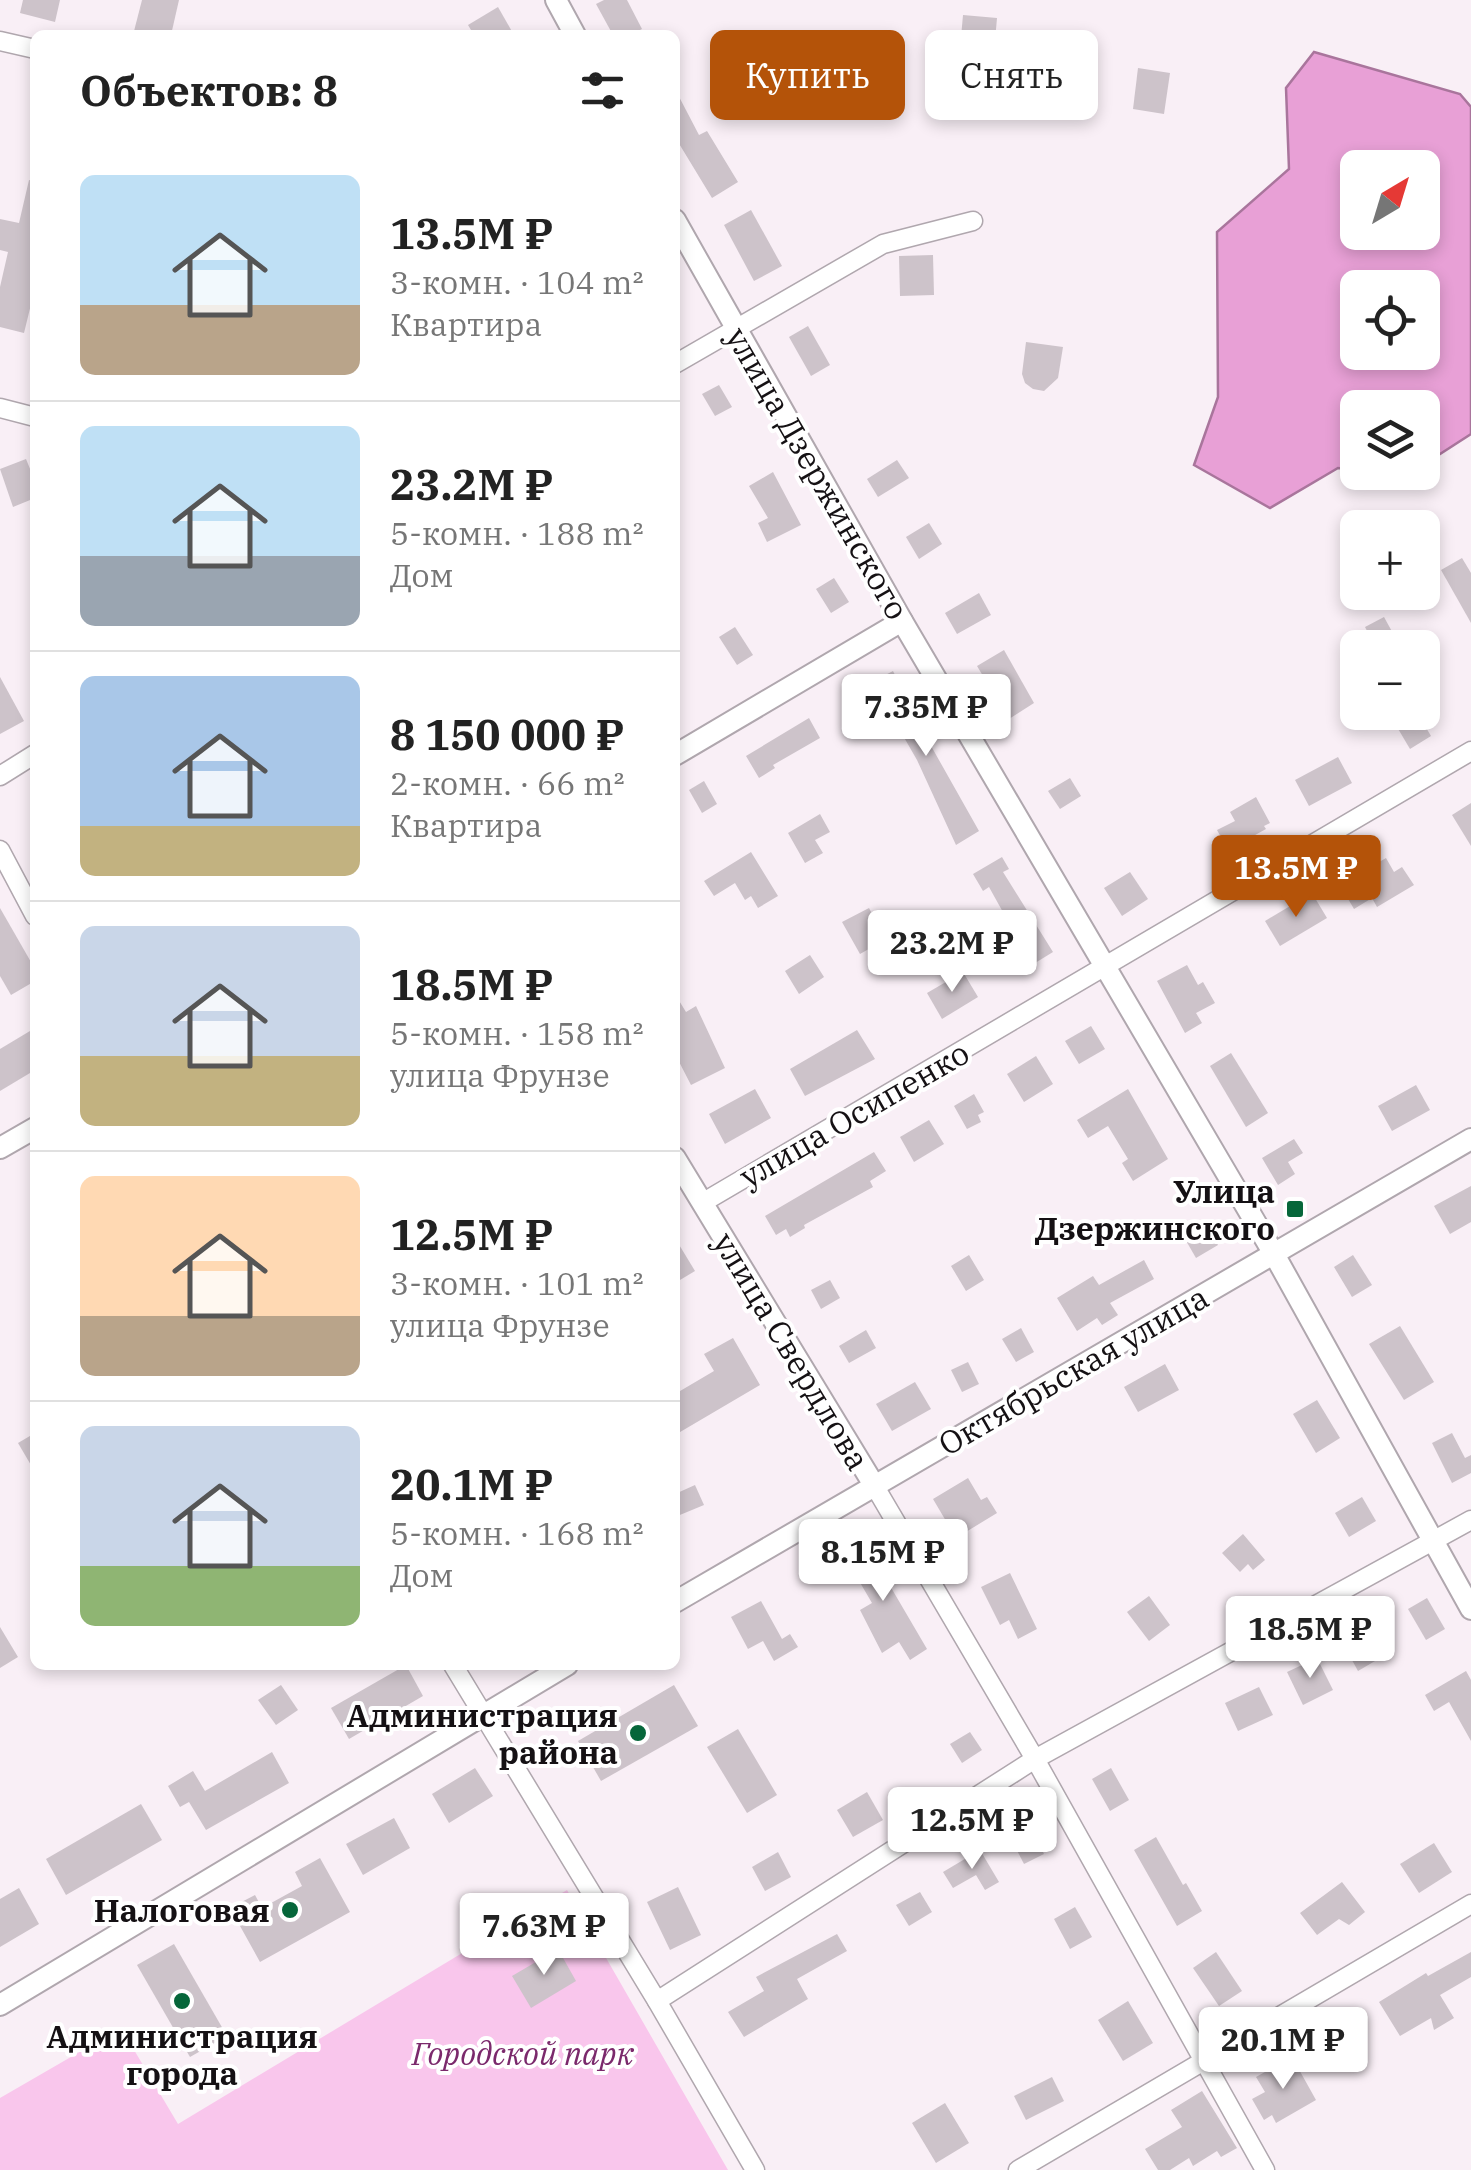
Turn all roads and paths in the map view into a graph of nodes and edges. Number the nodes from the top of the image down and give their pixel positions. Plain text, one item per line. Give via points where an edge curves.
1 (556, 0) edge
2 (572, 30) edge
3 (0, 41) edge
4 (30, 49) edge
5 (973, 222) dead end
6 (680, 229) edge
7 (735, 329) junction
8 (680, 361) edge
9 (0, 408) edge
10 (30, 416) edge
11 (902, 620) junction
12 (1471, 751) edge
13 (680, 752) edge
14 (30, 757) edge
15 (0, 776) edge
16 (0, 850) edge
17 (30, 907) edge
18 (1105, 966) junction
19 (30, 1131) edge
20 (1471, 1139) edge
21 (0, 1148) edge
22 (680, 1166) edge
23 (702, 1203) junction
24 (1274, 1254) junction
25 (874, 1485) junction
26 (1471, 1520) edge
27 (1434, 1542) junction
28 (680, 1599) edge
29 (1471, 1609) edge
30 (456, 1670) edge
31 (558, 1670) edge
32 (481, 1715) junction
33 (1035, 1760) junction
34 (1471, 1904) edge
35 (657, 2001) junction
36 (0, 2005) edge
37 (1204, 2061) junction
38 (755, 2170) edge
39 (1018, 2170) edge
40 (1264, 2170) edge

1 - 2 street
3 - 4 street
5 - 7 street via 884,244
6 - 7 street, улица Дзержинского
7 - 8 street
7 - 11 street, улица Дзержинского
9 - 10 street
11 - 13 street
11 - 18 street, улица Дзержинского
12 - 18 street, улица Осипенко
14 - 15 street
16 - 17 street
18 - 23 street, улица Осипенко
18 - 24 street, улица Дзержинского
19 - 21 street
20 - 24 street, Октябрьская улица
22 - 23 street, улица Свердлова
23 - 25 street, улица Свердлова
24 - 25 street, Октябрьская улица
24 - 27 street, улица Дзержинского
25 - 28 street, Октябрьская улица
25 - 33 street, улица Свердлова
26 - 27 street
27 - 29 street, улица Дзержинского
27 - 33 street
30 - 32 street
31 - 32 street
32 - 35 street
32 - 36 street
33 - 35 street
33 - 37 street, улица Свердлова
34 - 37 street
35 - 38 street
37 - 39 street
37 - 40 street, улица Свердлова

